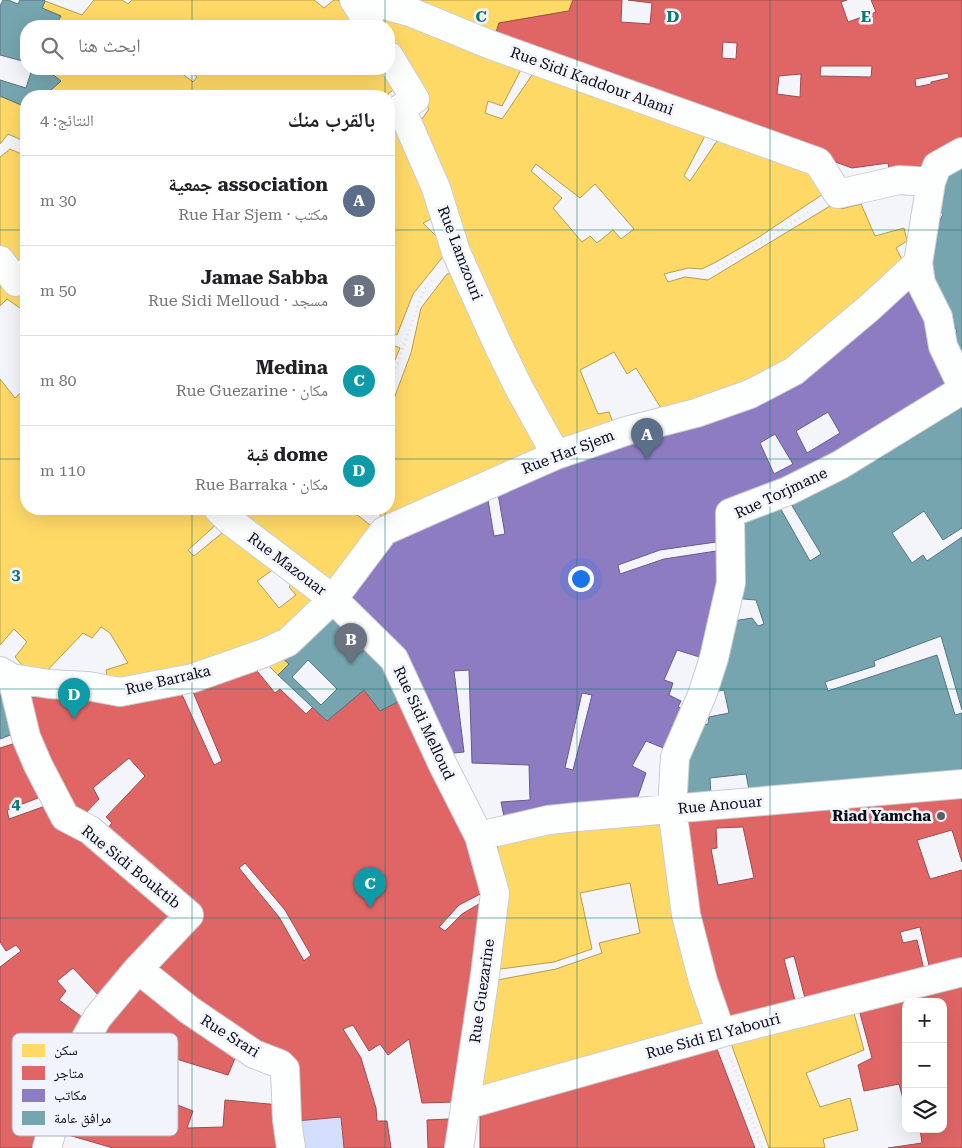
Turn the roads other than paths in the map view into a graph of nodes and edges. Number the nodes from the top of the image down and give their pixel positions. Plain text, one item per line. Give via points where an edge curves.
1 (354, 0) edge
2 (366, 0) edge
3 (366, 20) edge
4 (395, 66) edge
5 (962, 152) edge
6 (932, 182) junction
7 (0, 260) edge
8 (918, 263) junction
9 (20, 278) edge
10 (962, 386) edge
11 (962, 390) edge
12 (556, 454) junction
13 (224, 515) edge
14 (333, 599) junction
15 (6, 674) edge
16 (962, 784) edge
17 (672, 808) junction
18 (479, 836) junction
19 (138, 969) junction
20 (962, 972) edge
21 (89, 1033) edge
22 (722, 1033) junction
23 (465, 1105) junction
24 (291, 1148) edge
25 (460, 1148) edge

1 - 3 street
2 - 6 street, Rue Sidi Kaddour Alami via 413,13 491,45 818,162 838,194 899,180
4 - 12 street, Rue Lamzouri via 415,99 401,108 436,188 456,252 519,388
5 - 6 street via 937,166
6 - 8 street
7 - 9 street via 16,282
8 - 10 street via 921,283 938,317 943,346
8 - 12 street, Rue Har Sjem via 794,371 759,390 696,413 626,430
11 - 17 street, Rue Torjmane via 840,465 788,491 730,513 731,582 714,658 675,757
12 - 14 street, Rue Har Sjem via 384,530
13 - 14 street, Rue Mazouar
14 - 15 street, Rue Barraka via 288,642 193,678 120,692 49,684
14 - 18 street, Rue Sidi Melloud via 394,659
15 - 19 street, Rue Sidi Bouktib via 26,737 65,818 90,830 189,915
16 - 17 street, Rue Anouar
17 - 18 street, Rue Anouar via 548,820
17 - 22 street via 686,915 703,981
18 - 23 street, Rue Guezarine via 495,893
19 - 21 street, Rue Sidi Bouktib
19 - 24 street, Rue Srari via 189,1010 254,1054 285,1069
20 - 22 street, Rue Sidi El Yabouri
22 - 23 street, Rue Sidi El Yabouri
23 - 25 street, Rue Guezarine

